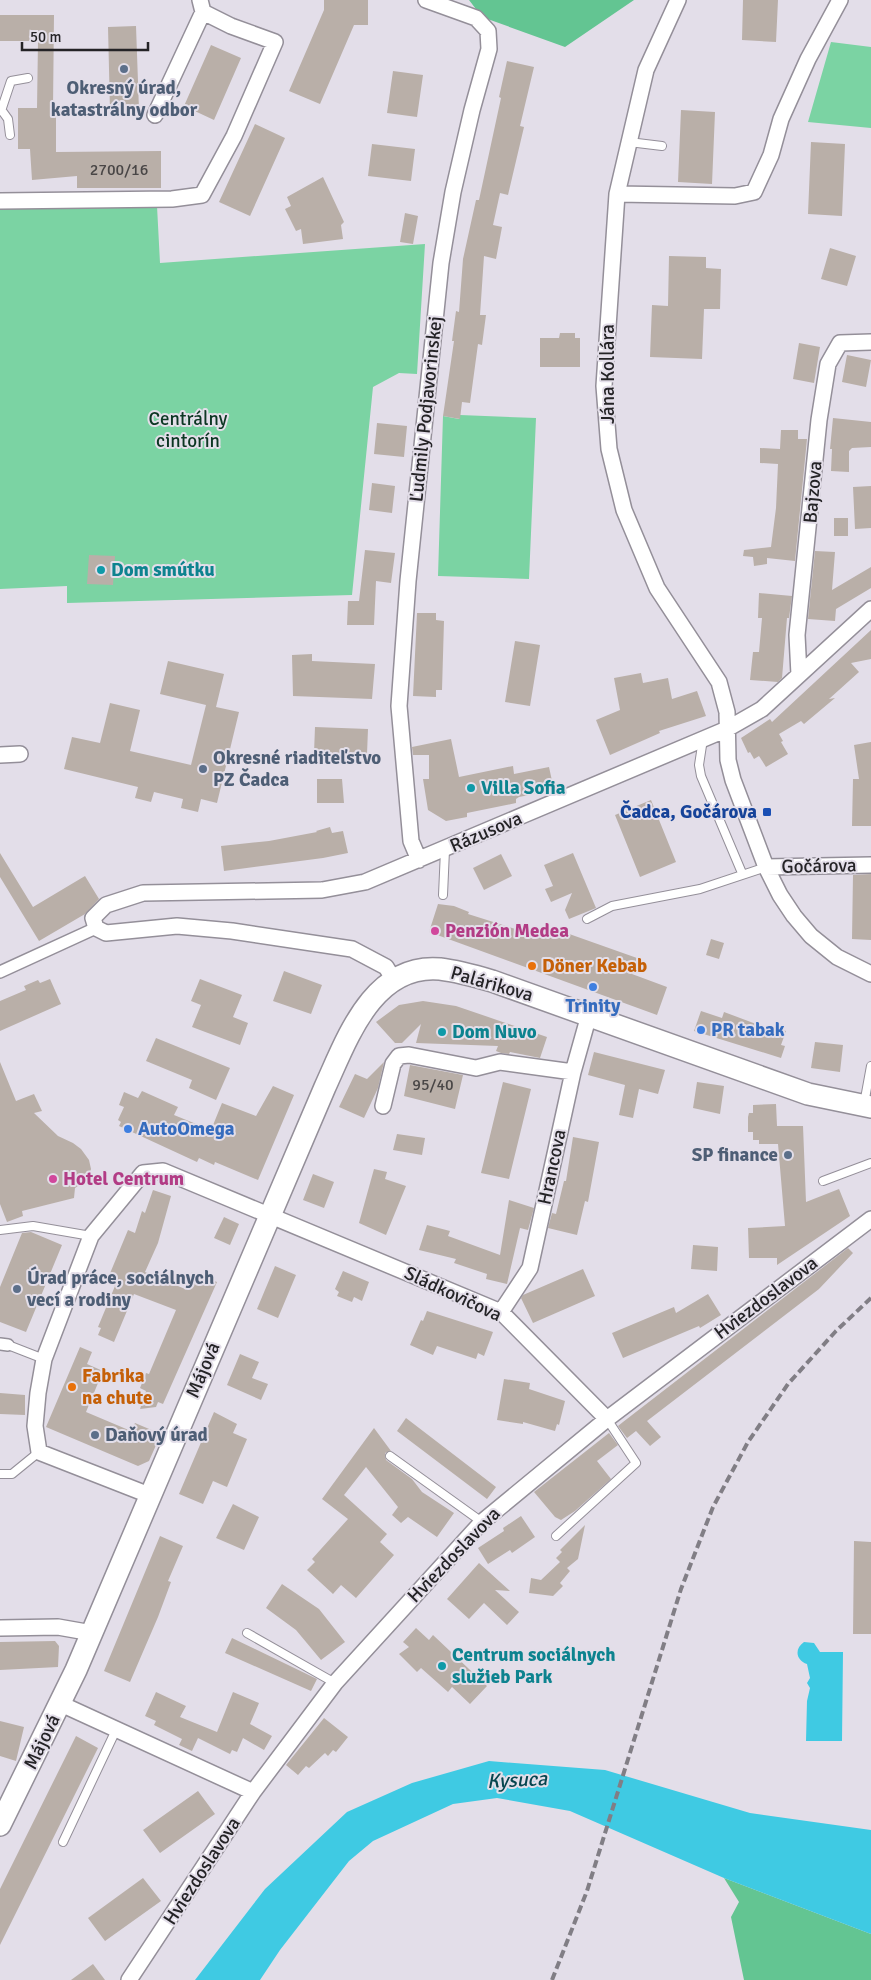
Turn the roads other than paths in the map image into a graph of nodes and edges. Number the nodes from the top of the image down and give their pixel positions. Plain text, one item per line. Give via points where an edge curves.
1 (426, 0) edge
2 (678, 0) edge
3 (840, 0) edge
4 (201, 6) edge
5 (28, 78) dead end
6 (1, 108) edge
7 (156, 115) dead end
8 (10, 135) dead end
9 (629, 142) junction
10 (662, 146) dead end
11 (617, 194) junction
12 (0, 201) edge
13 (871, 342) edge
14 (871, 609) edge
15 (799, 675) junction
16 (727, 729) junction
17 (704, 739) junction
18 (20, 754) dead end
19 (0, 755) edge
20 (445, 850) junction
21 (419, 860) junction
22 (871, 865) edge
23 (766, 867) junction
24 (742, 874) junction
25 (443, 895) dead end
26 (587, 919) dead end
27 (96, 928) junction
28 (0, 972) edge
29 (871, 974) edge
30 (394, 980) junction
31 (589, 1015) junction
32 (871, 1066) edge
33 (573, 1072) junction
34 (383, 1106) dead end
35 (868, 1106) edge
36 (871, 1163) edge
37 (823, 1181) dead end
38 (270, 1214) junction
39 (871, 1219) edge
40 (0, 1230) edge
41 (92, 1236) junction
42 (501, 1312) junction
43 (4, 1344) edge
44 (44, 1359) junction
45 (607, 1419) junction
46 (38, 1452) junction
47 (390, 1456) dead end
48 (0, 1474) edge
49 (149, 1495) junction
50 (482, 1522) junction
51 (556, 1536) dead end
52 (0, 1628) edge
53 (92, 1633) junction
54 (246, 1633) dead end
55 (335, 1683) junction
56 (61, 1704) junction
57 (116, 1730) junction
58 (9, 1792) edge
59 (253, 1792) junction
60 (0, 1825) edge
61 (63, 1842) dead end
62 (129, 1980) edge

1 - 21 street, Ľudmily Podjavorinskej via 476,18 488,30 489,49 453,192 441,262 404,637 400,737 411,841
2 - 9 street, Jána Kollára via 646,70
3 - 11 street via 780,119 771,154 754,192 735,196
4 - 7 street
4 - 12 street via 231,26 275,42 234,136 202,196
5 - 6 lane via 11,80
6 - 8 lane via 8,118
9 - 10 lane
9 - 11 street, Jána Kollára
11 - 16 street, Jána Kollára via 604,386 609,449 624,510 657,588 720,682 727,712
13 - 15 street, Bajzova via 840,343 828,364 819,420 797,635
14 - 15 street, Rázusova
15 - 16 street, Rázusova via 762,709
16 - 17 street, Rázusova
16 - 23 street, Jána Kollára via 728,760 733,780
17 - 20 street, Rázusova
17 - 24 lane via 699,766 701,776
18 - 19 street
20 - 21 street, Rázusova
20 - 25 lane
21 - 27 street, Rázusova via 365,882 322,890 143,893 106,905 93,918
22 - 23 street, Gočárova
23 - 24 lane
23 - 29 street, Jána Kollára via 794,916 811,936 837,957
24 - 26 lane via 700,889 612,906
27 - 28 street
27 - 30 street via 106,933 177,926 352,949 386,967
30 - 31 main road, Palárikova via 418,971 438,969 492,981
30 - 38 main road, Májová via 360,1013
31 - 33 street, Hrancova
31 - 35 main road, Palárikova via 808,1094
32 - 35 lane
33 - 34 street via 500,1062 476,1068 409,1055 399,1056 393,1064
33 - 42 street, Hrancova via 530,1268
36 - 37 lane
38 - 41 street, Sládkovičova via 163,1171 143,1173
38 - 42 street, Sládkovičova
38 - 49 main road, Májová
39 - 45 street, Hviezdoslavova
40 - 41 lane via 33,1226
41 - 44 street, Sládkovičova
42 - 45 street, Sládkovičova
43 - 44 lane
44 - 46 street, Sládkovičova via 38,1393
45 - 50 street, Hviezdoslavova
45 - 51 lane via 636,1463
46 - 48 lane via 12,1474
46 - 49 street
47 - 50 lane
49 - 53 main road, Májová
50 - 55 street, Hviezdoslavova
52 - 53 street via 58,1627
53 - 56 main road, Májová
54 - 55 lane
55 - 59 street, Hviezdoslavova
56 - 57 street
56 - 58 main road, Májová
57 - 59 street
57 - 61 lane
58 - 60 main road, Májová
59 - 62 street, Hviezdoslavova

